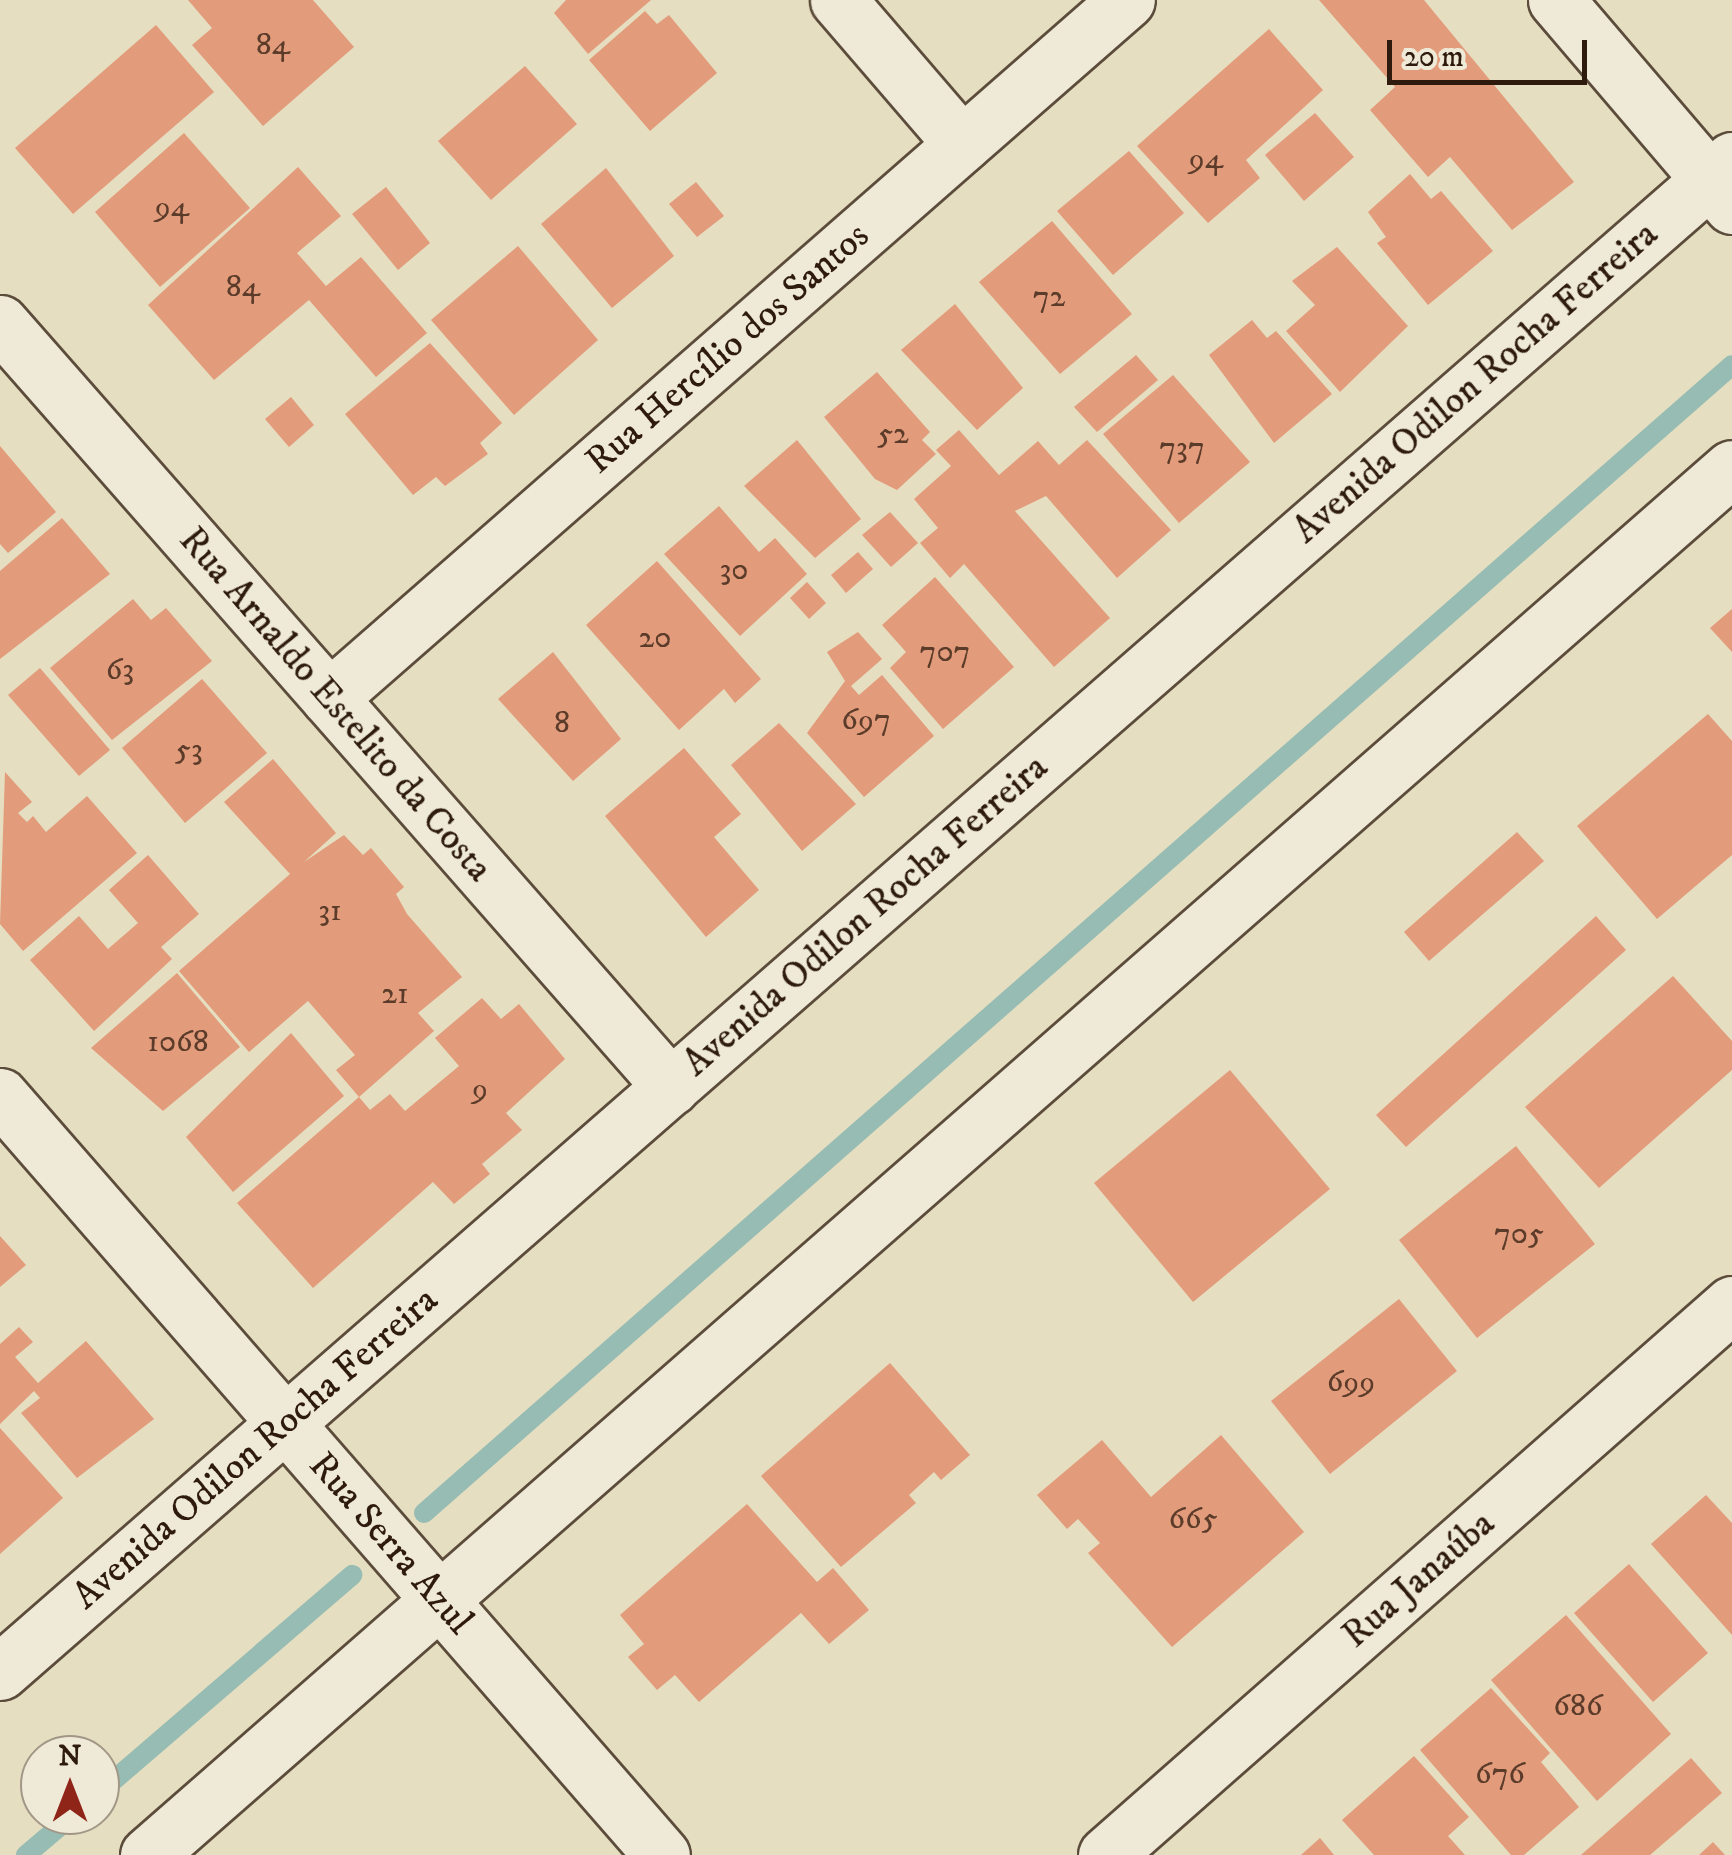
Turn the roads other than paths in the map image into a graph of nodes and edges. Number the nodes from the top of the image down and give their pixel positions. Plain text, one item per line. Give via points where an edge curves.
1 (838, 0) edge
2 (1126, 0) edge
3 (1556, 0) edge
4 (962, 144) junction
5 (1724, 182) edge
6 (0, 323) edge
7 (1732, 468) edge
8 (329, 698) junction
9 (670, 1087) junction
10 (0, 1096) edge
11 (1732, 1304) edge
12 (285, 1424) junction
13 (440, 1600) junction
14 (0, 1672) edge
15 (148, 1855) edge
16 (662, 1855) edge
17 (1106, 1855) edge

1 - 4 street
2 - 4 street, Rua Hercílio dos Santos
3 - 5 street
4 - 8 street, Rua Hercílio dos Santos
5 - 9 street, Avenida Odilon Rocha Ferreira
6 - 8 street, Rua Arnaldo Estelito da Costa
7 - 13 street
8 - 9 street, Rua Arnaldo Estelito da Costa
9 - 12 street, Avenida Odilon Rocha Ferreira
10 - 12 street, Rua Serra Azul
11 - 17 street, Rua Janaúba
12 - 13 street, Rua Serra Azul
12 - 14 street, Avenida Odilon Rocha Ferreira
13 - 15 street
13 - 16 street, Rua Serra Azul

